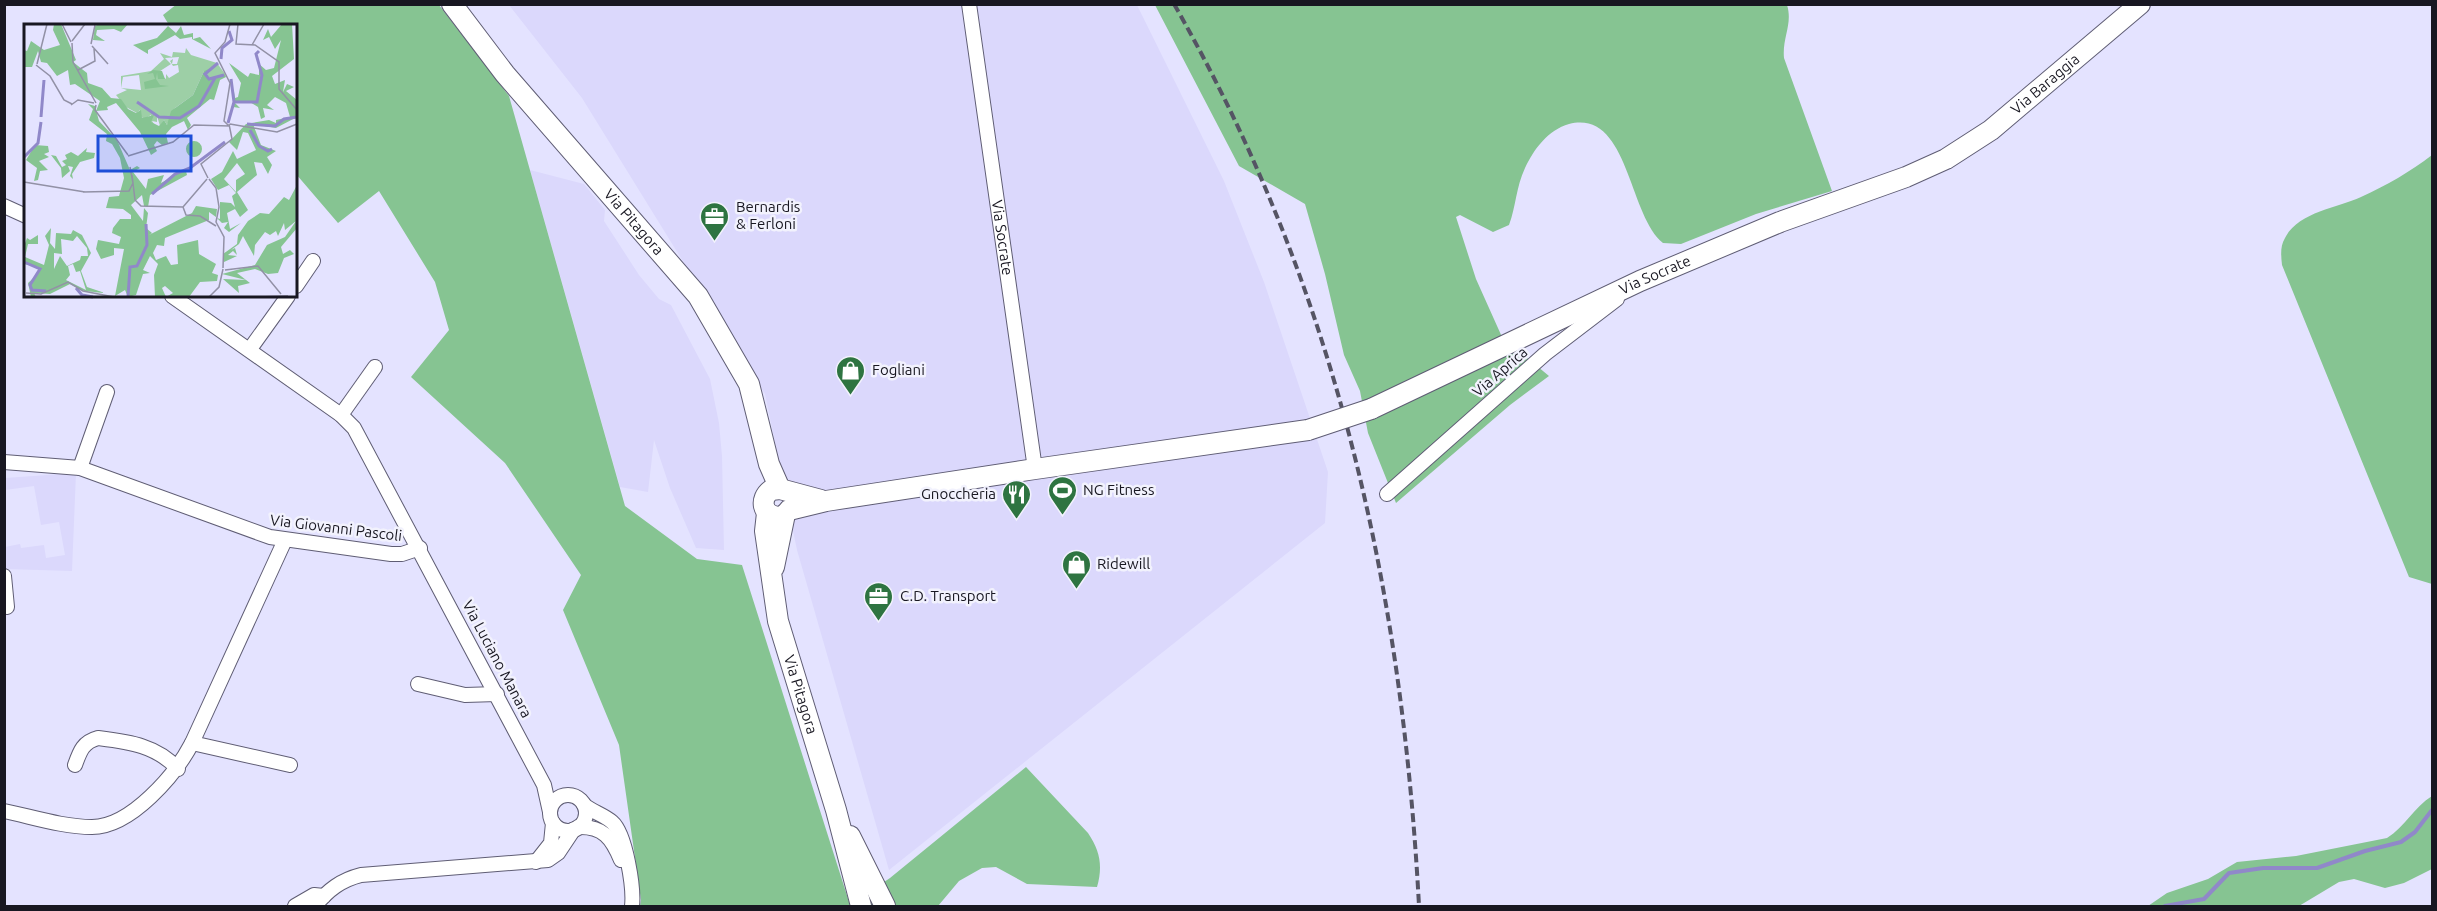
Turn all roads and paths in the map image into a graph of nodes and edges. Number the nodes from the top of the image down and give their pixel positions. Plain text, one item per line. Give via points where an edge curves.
1 (452, 4) edge
2 (969, 4) edge
3 (2140, 4) edge
4 (1946, 159) joint
5 (4, 206) edge
6 (23, 210) edge
7 (313, 261) dead end
8 (1640, 281) junction
9 (297, 285) edge
10 (173, 297) edge
11 (287, 297) edge
12 (250, 349) junction
13 (375, 368) dead end
14 (107, 392) dead end
15 (341, 415) junction
16 (4, 462) edge
17 (80, 468) junction
18 (1035, 469) junction
19 (1386, 494) dead end
20 (780, 502) junction
21 (285, 540) junction
22 (420, 548) junction
23 (4, 576) edge
24 (7, 606) dead end
25 (418, 684) dead end
26 (497, 694) junction
27 (192, 743) junction
28 (75, 765) dead end
29 (290, 765) dead end
30 (178, 769) junction
31 (544, 785) junction
32 (563, 795) junction
33 (584, 805) junction
34 (836, 810) junction
35 (4, 812) edge
36 (551, 817) junction
37 (576, 828) junction
38 (536, 862) junction
39 (628, 872) junction
40 (320, 901) edge
41 (883, 903) edge
42 (296, 906) edge
43 (632, 906) edge
44 (861, 906) edge

1 - 20 street, Via Pitagora via 506,74 698,296 749,384
2 - 18 street, Via Socrate
3 - 4 street, Via Baraggia via 1991,130
4 - 8 street, Via Socrate
5 - 6 street
7 - 9 street
8 - 18 street, Via Socrate, bridge via 1371,409 1308,430
8 - 19 street, Via Aprica via 1545,354
10 - 12 street, Via Giovanni Pascoli
11 - 12 street
12 - 15 street, Via Giovanni Pascoli
13 - 15 street
14 - 17 street
15 - 22 street, Via Giovanni Pascoli via 366,447
16 - 17 street, Via Giovanni Pascoli
17 - 21 street, Via Giovanni Pascoli via 236,527
18 - 20 street via 826,501
20 - 34 street, Via Pitagora via 765,531 778,621
21 - 22 street, Via Giovanni Pascoli via 391,554
21 - 27 street
22 - 26 street, Via Luciano Manara
23 - 24 street
25 - 26 street via 465,695
26 - 31 street, Via Luciano Manara
27 - 29 street
27 - 30 street
28 - 30 street via 81,748 98,738 153,748
30 - 35 street via 157,791 107,824 73,825
31 - 32 street
31 - 36 street, Via Luciano Manara
32 - 33 street via 573,795
32 - 36 street via 553,802
33 - 37 street via 584,820
33 - 39 street via 618,829 628,858
34 - 41 street, Via Pitagora
34 - 44 street, Via Pitagora
36 - 37 street via 562,830
36 - 38 street, Via Luciano Manara via 551,843
37 - 38 street via 558,854
37 - 39 street via 597,829 606,834
38 - 40 street via 361,875 347,879
39 - 43 street
40 - 42 street via 314,895
41 - 44 street via 873,895

